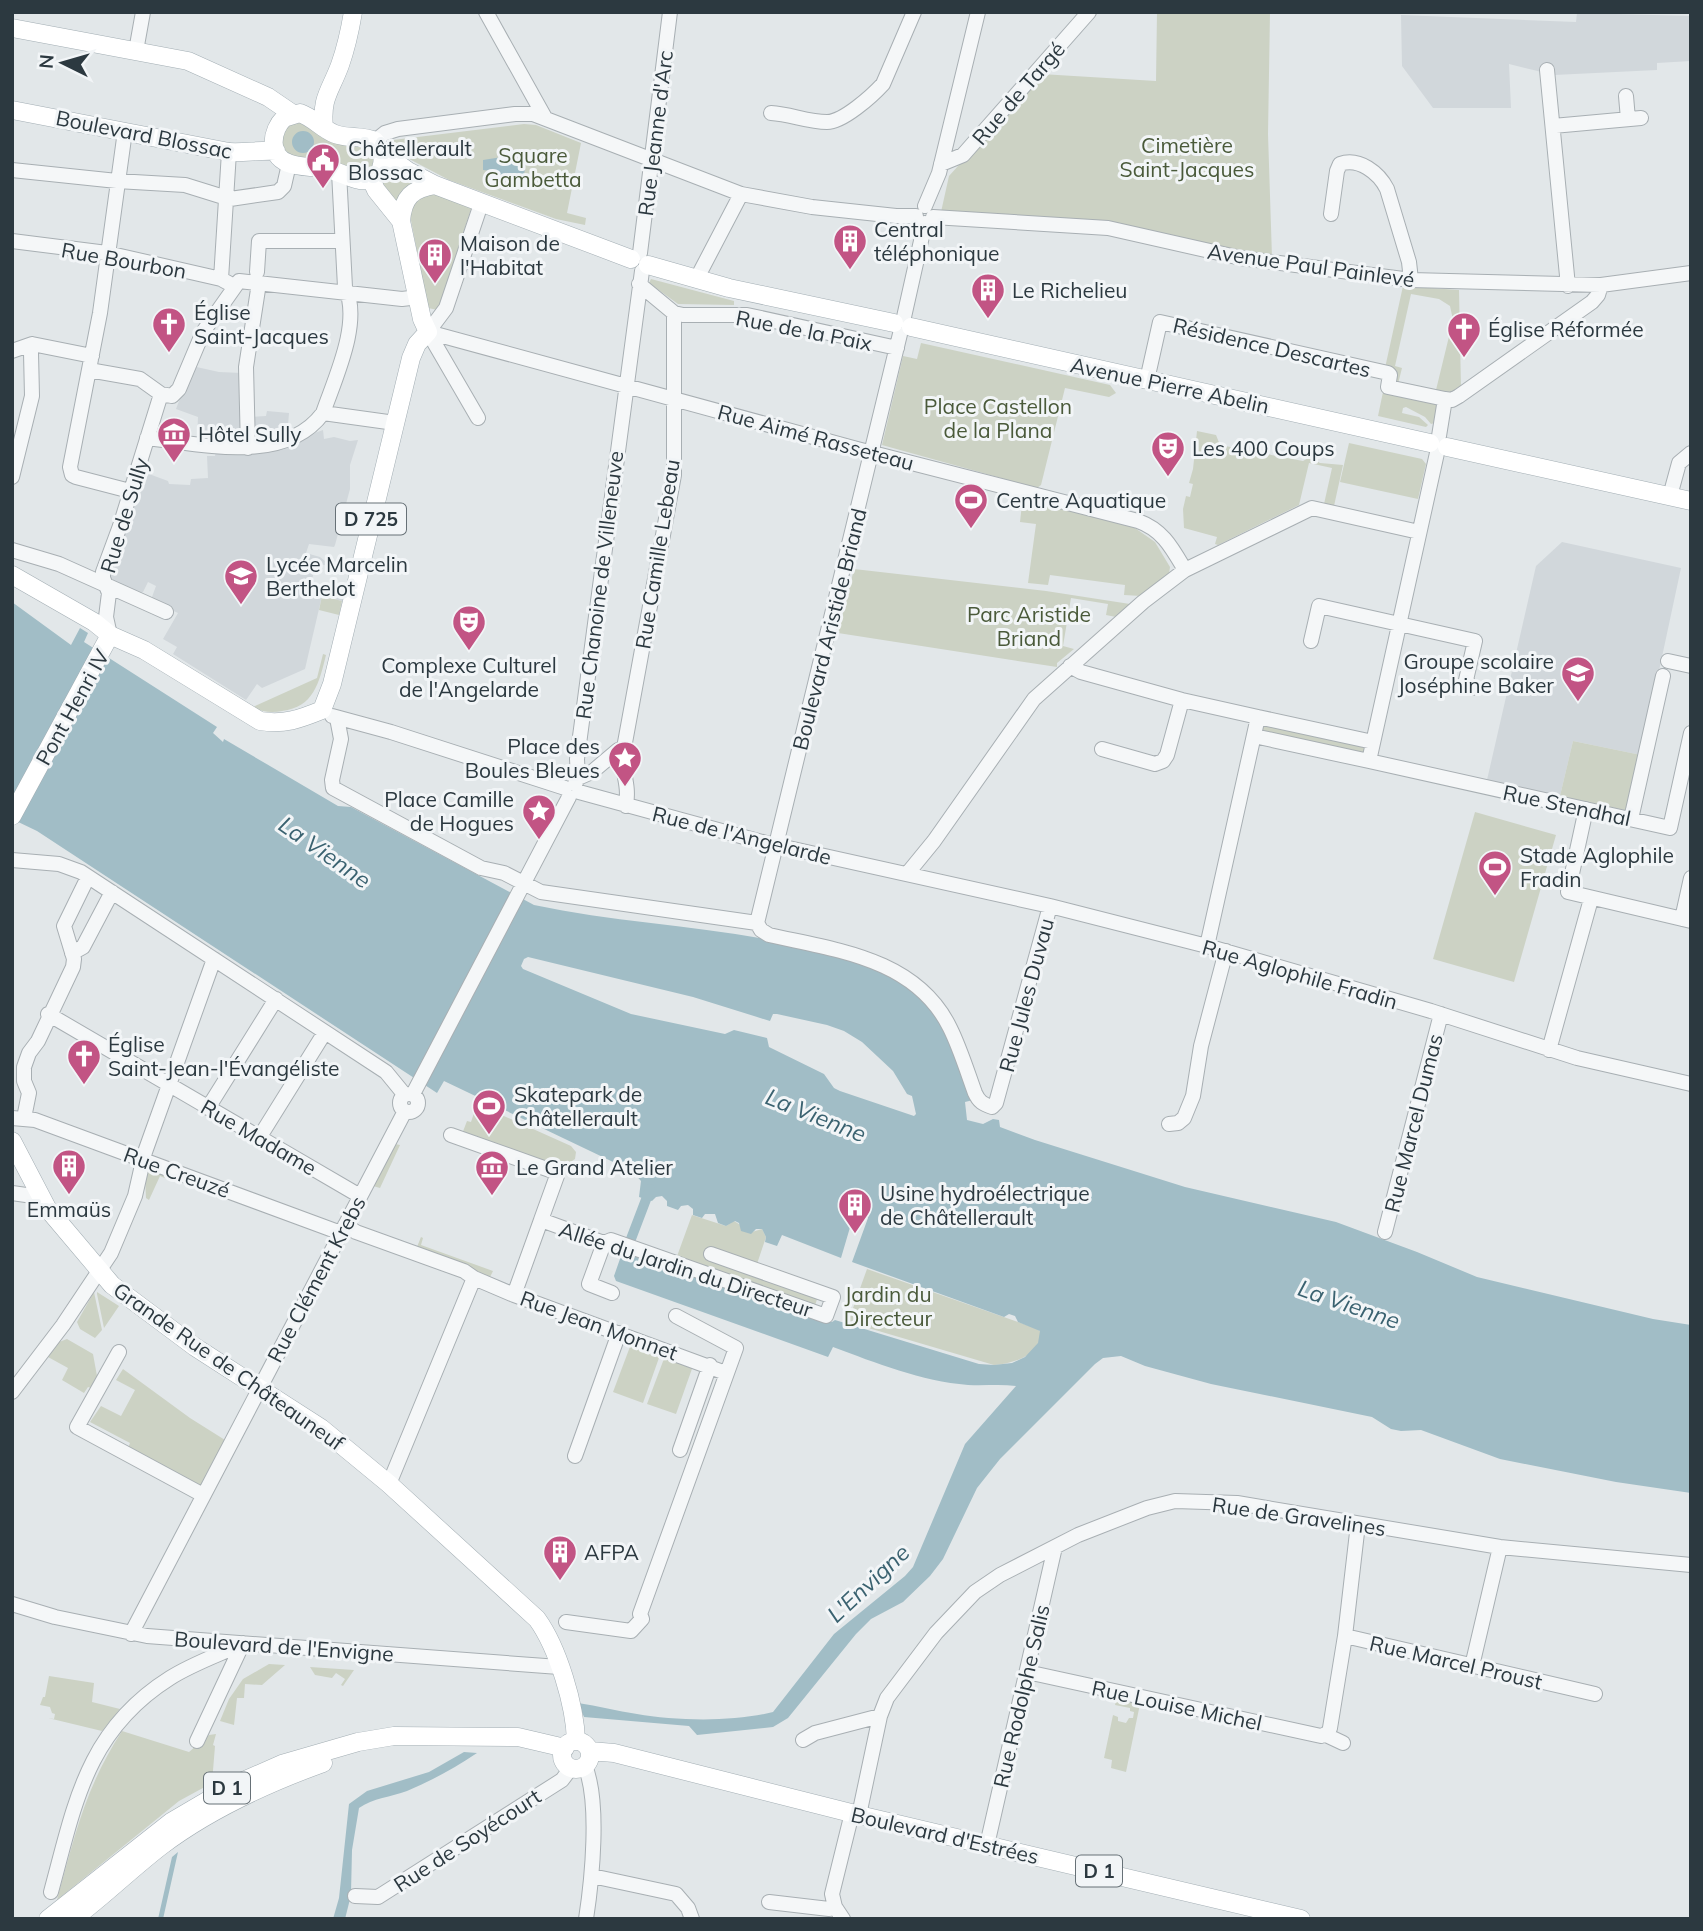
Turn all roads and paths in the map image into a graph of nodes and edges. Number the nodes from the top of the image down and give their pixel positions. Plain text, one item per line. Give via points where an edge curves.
1 (143, 12) edge
2 (353, 12) edge
3 (486, 12) edge
4 (670, 12) edge
5 (914, 12) edge
6 (978, 12) edge
7 (1089, 12) edge
8 (12, 28) edge
9 (136, 51) junction
10 (1548, 70) dead end
11 (326, 95) junction
12 (1626, 96) dead end
13 (12, 110) edge
14 (771, 113) dead end
15 (297, 114) junction
16 (544, 116) junction
17 (1553, 126) junction
18 (324, 128) junction
19 (125, 131) junction
20 (378, 146) junction
21 (229, 152) junction
22 (282, 158) junction
23 (652, 159) junction
24 (941, 164) junction
25 (12, 170) edge
26 (408, 171) junction
27 (339, 172) junction
28 (375, 175) junction
29 (117, 181) junction
30 (435, 185) junction
31 (741, 194) junction
32 (225, 198) junction
33 (481, 204) junction
34 (1331, 214) dead end
35 (925, 216) junction
36 (401, 220) junction
37 (12, 241) edge
38 (342, 241) junction
39 (107, 253) junction
40 (640, 266) junction
41 (1691, 273) edge
42 (258, 278) junction
43 (696, 280) junction
44 (1411, 281) junction
45 (228, 283) junction
46 (1601, 285) junction
47 (1568, 286) junction
48 (348, 293) junction
49 (418, 297) junction
50 (674, 313) junction
51 (901, 330) junction
52 (428, 332) junction
53 (33, 345) junction
54 (12, 351) edge
55 (90, 363) junction
56 (1147, 380) junction
57 (625, 386) junction
58 (161, 394) junction
59 (673, 398) junction
60 (1445, 399) junction
61 (323, 413) junction
62 (478, 418) dead end
63 (395, 423) junction
64 (147, 438) junction
65 (1438, 445) junction
66 (248, 448) junction
67 (872, 452) junction
68 (1691, 453) edge
69 (12, 477) edge
70 (130, 491) junction
71 (1670, 496) junction
72 (1691, 501) edge
73 (1419, 532) junction
74 (12, 550) edge
75 (1185, 570) junction
76 (12, 575) edge
77 (106, 587) junction
78 (166, 612) dead end
79 (1399, 623) junction
80 (110, 635) junction
81 (1311, 641) dead end
82 (1668, 661) dead end
83 (1070, 666) junction
84 (1691, 666) edge
85 (1663, 676) dead end
86 (1472, 688) dead end
87 (1182, 701) junction
88 (329, 714) junction
89 (1258, 717) junction
90 (1691, 733) edge
91 (1254, 736) junction
92 (1373, 742) junction
93 (1102, 749) dead end
94 (623, 755) junction
95 (1369, 761) junction
96 (1687, 766) edge
97 (573, 788) junction
98 (626, 806) junction
99 (1586, 809) junction
100 (1632, 813) junction
101 (12, 816) edge
102 (777, 846) junction
103 (12, 860) edge
104 (907, 874) junction
105 (88, 877) junction
106 (1691, 878) edge
107 (520, 889) junction
108 (112, 892) junction
109 (1591, 899) junction
110 (1050, 906) junction
111 (1686, 920) edge
112 (757, 923) junction
113 (1207, 946) junction
114 (1226, 951) junction
115 (72, 953) junction
116 (214, 959) junction
117 (276, 999) junction
118 (48, 1014) junction
119 (1441, 1014) junction
120 (325, 1032) junction
121 (1549, 1050) junction
122 (1691, 1084) edge
123 (169, 1085) junction
124 (412, 1091) junction
125 (208, 1108) junction
126 (18, 1118) edge
127 (1169, 1124) dead end
128 (451, 1135) dead end
129 (259, 1138) junction
130 (12, 1141) edge
131 (143, 1160) junction
132 (12, 1193) edge
133 (360, 1196) junction
134 (40, 1197) junction
135 (541, 1220) junction
136 (343, 1229) junction
137 (1385, 1232) dead end
138 (604, 1243) junction
139 (711, 1254) dead end
140 (99, 1272) junction
141 (474, 1278) junction
142 (612, 1293) dead end
143 (514, 1295) junction
144 (676, 1316) dead end
145 (619, 1332) junction
146 (119, 1352) dead end
147 (260, 1388) junction
148 (12, 1392) edge
149 (680, 1450) dead end
150 (575, 1456) dead end
151 (388, 1485) junction
152 (203, 1495) junction
153 (1358, 1524) junction
154 (1055, 1546) junction
155 (1500, 1547) junction
156 (1691, 1565) edge
157 (12, 1604) edge
158 (566, 1622) dead end
159 (131, 1634) junction
160 (1345, 1636) junction
161 (243, 1643) junction
162 (1472, 1666) junction
163 (559, 1667) junction
164 (1027, 1672) junction
165 (1595, 1694) dead end
166 (880, 1716) junction
167 (1326, 1735) junction
168 (428, 1737) junction
169 (803, 1740) dead end
170 (197, 1741) dead end
171 (1343, 1743) dead end
172 (577, 1755) junction
173 (855, 1814) junction
174 (986, 1845) junction
175 (592, 1875) junction
176 (51, 1892) dead end
177 (355, 1896) dead end
178 (769, 1902) dead end
179 (839, 1913) edge
180 (48, 1919) edge
181 (73, 1919) edge
182 (586, 1919) edge
183 (692, 1919) edge
184 (1301, 1919) edge

1 - 9 street
2 - 11 main road via 347,42
3 - 16 street
4 - 23 street, Rue Jeanne d'Arc
5 - 14 street via 883,84 840,119 823,122
6 - 24 street, Boulevard Aristide Briand
7 - 24 street, Rue de Targé via 964,155
8 - 9 main road
9 - 15 main road via 188,61
10 - 17 street
11 - 15 main road
11 - 18 main road
12 - 17 street via 1635,119
13 - 19 main road, Boulevard Blossac
15 - 18 main road
15 - 22 main road via 277,125 274,133
16 - 20 street via 515,114 398,129 385,133
16 - 23 street, Avenue Paul Painlevé
17 - 47 street
18 - 20 main road
19 - 21 main road, Boulevard Blossac
19 - 29 street
20 - 26 main road, Avenue Pierre Abelin
20 - 28 main road via 383,163
21 - 22 main road, Boulevard Blossac via 254,149
21 - 32 street
22 - 27 main road, Boulevard Blossac
22 - 32 street via 281,190
23 - 31 street, Avenue Paul Painlevé
23 - 40 street, Rue Jeanne d'Arc
24 - 35 street, Boulevard Aristide Briand
25 - 29 street
26 - 28 main road, Boulevard Blossac
26 - 30 main road, Avenue Pierre Abelin
27 - 28 main road, Boulevard Blossac via 359,180
27 - 38 street
28 - 36 main road via 376,190
29 - 32 street via 185,185
29 - 39 street
30 - 33 main road, Avenue Pierre Abelin
30 - 36 main road via 409,195
31 - 35 street, Avenue Paul Painlevé
31 - 43 street
32 - 45 street
33 - 40 main road, Avenue Pierre Abelin
33 - 52 street via 446,308
34 - 44 street via 1340,164 1371,169 1387,189
35 - 44 street, Avenue Paul Painlevé via 1108,228 1241,258
35 - 51 street, Boulevard Aristide Briand
36 - 49 main road
37 - 39 street, Rue Bourbon
38 - 42 street via 259,241
38 - 48 street
39 - 45 street, Rue Bourbon
39 - 55 street
40 - 43 main road, Avenue Pierre Abelin
40 - 50 street
40 - 57 street, Rue Jeanne d'Arc
41 - 46 street, Avenue Paul Painlevé
42 - 45 street, Rue Bourbon
42 - 48 street, Rue Bourbon
42 - 66 street via 247,358
43 - 51 main road, Avenue Pierre Abelin
44 - 47 street, Avenue Paul Painlevé
45 - 58 street via 179,389 172,396
46 - 47 street, Avenue Paul Painlevé
46 - 60 street via 1592,302 1459,396
48 - 49 street, Rue Bourbon
48 - 61 street via 348,341
49 - 52 main road
50 - 51 street, Rue de la Paix
50 - 59 street, Rue Camille Lebeau
51 - 56 main road, Avenue Pierre Abelin
51 - 67 street, Boulevard Aristide Briand
52 - 57 street, Rue Aimé Rasseteau
52 - 62 street
52 - 63 main road, D 725 via 411,359
53 - 54 street
53 - 55 street via 53,347
53 - 69 street via 33,396
55 - 58 street via 141,379
55 - 70 street via 71,471 76,477
56 - 60 street, Résidence Descartes via 1160,322 1388,373 1388,387
56 - 65 main road, Avenue Pierre Abelin
57 - 59 street, Rue Aimé Rasseteau
57 - 97 street, Rue Chanoine de Villeneuve
58 - 64 street, Rue de Sully
59 - 67 street, Rue Aimé Rasseteau
59 - 94 street, Rue Camille Lebeau via 674,475
60 - 65 street
61 - 63 street
61 - 66 street via 307,430 260,448
63 - 88 main road, D 725 via 332,684
64 - 66 street
64 - 70 street, Rue de Sully
65 - 71 main road, Avenue Pierre Abelin
65 - 73 street
67 - 75 street, Rue Aimé Rasseteau via 1148,524 1164,537
67 - 102 street, Boulevard Aristide Briand
68 - 71 street via 1679,463
70 - 77 street, Rue de Sully via 103,572
71 - 72 main road, Avenue Pierre Abelin
73 - 75 street via 1311,508
73 - 79 street
74 - 77 street via 59,564
75 - 83 street
76 - 80 main road
77 - 78 street
77 - 80 street, Rue de Sully
79 - 81 street via 1319,606
79 - 86 street via 1475,641 1466,680
79 - 92 street
80 - 88 main road via 144,650 260,721 276,724
80 - 101 main road, Pont Henri IV
82 - 84 street
83 - 87 street
83 - 104 street via 1034,699
85 - 100 street
87 - 89 street
87 - 93 street via 1163,761 1155,764
88 - 97 street, Rue de l'Angelarde
88 - 107 street via 341,739 333,788 481,868 503,873
89 - 91 street
89 - 92 street
90 - 96 street, Rue Stendhal
91 - 95 street, Rue Stendhal
91 - 113 street
92 - 95 street
94 - 97 street via 618,750
94 - 98 street via 629,789
95 - 99 street, Rue Stendhal
96 - 100 street, Rue Stendhal via 1670,828
97 - 98 street, Rue de l'Angelarde
97 - 107 street
98 - 102 street, Rue de l'Angelarde
99 - 100 street, Rue Stendhal
99 - 109 street via 1567,888 1571,894
102 - 104 street, Rue de l'Angelarde
102 - 112 street, Boulevard Aristide Briand
103 - 105 street via 59,864
104 - 110 street, Rue Aglophile Fradin
105 - 108 street
105 - 115 street via 64,926
106 - 111 street
107 - 112 street
107 - 124 street
108 - 115 street via 83,947
108 - 116 street
109 - 111 street
109 - 121 street
110 - 112 street, Rue Jules Duvau via 992,1107 978,1101 949,1025 926,996 894,970 860,956 769,934
110 - 113 street, Rue Aglophile Fradin
113 - 114 street, Rue Aglophile Fradin
114 - 119 street, Rue Aglophile Fradin
114 - 127 street via 1200,1046 1193,1096 1184,1118
115 - 118 street via 73,967
116 - 117 street
116 - 123 street
117 - 120 street
117 - 125 street
118 - 123 street, Rue Madame
118 - 126 street via 24,1067 29,1093
119 - 121 street, Rue Aglophile Fradin
119 - 137 street, Rue Marcel Dumas
120 - 124 street
120 - 129 street
121 - 122 street, Rue Aglophile Fradin
123 - 125 street, Rue Madame
123 - 131 street
124 - 133 street, Rue Clément Krebs via 418,1107 405,1111
125 - 129 street, Rue Madame
126 - 131 street, Rue Creuzé
128 - 135 street, Allée du Jardin du Directeur via 558,1173
129 - 133 street, Rue Madame
130 - 134 main road, Grande Rue de Châteauneuf
131 - 136 street, Rue Creuzé
131 - 140 street via 130,1210
132 - 134 street
133 - 136 street, Rue Clément Krebs
134 - 140 main road, Grande Rue de Châteauneuf
135 - 138 street, Allée du Jardin du Directeur
135 - 143 street
136 - 141 street, Rue Creuzé
136 - 147 street, Rue Clément Krebs
138 - 139 street, Allée du Jardin du Directeur via 611,1240 636,1248 826,1316 833,1297
138 - 142 street via 589,1284
140 - 147 main road, Grande Rue de Châteauneuf via 166,1327
140 - 148 street
141 - 143 street, Rue Jean Monnet
141 - 151 street
143 - 145 street, Rue Jean Monnet
144 - 158 street via 736,1348 640,1614 642,1619 631,1631
145 - 149 street, Rue Jean Monnet via 717,1368
145 - 150 street
146 - 152 street via 77,1427
147 - 151 main road, Grande Rue de Châteauneuf via 321,1428
147 - 152 street, Rue Clément Krebs
151 - 163 main road, Grande Rue de Châteauneuf via 537,1619
152 - 159 street, Rue Clément Krebs
153 - 154 street, Rue de Gravelines via 1237,1503 1175,1501
153 - 155 street, Rue de Gravelines
153 - 160 street, Rue Marcel Proust
154 - 164 street, Rue Rodolphe Salis
154 - 166 street, Rue de Gravelines via 975,1592 895,1685
155 - 156 street, Rue de Gravelines
155 - 162 street
157 - 159 street, Boulevard de l'Envigne
159 - 161 street, Boulevard de l'Envigne
160 - 162 street, Rue Marcel Proust
160 - 167 street
161 - 163 street, Boulevard de l'Envigne
161 - 170 street
161 - 176 street via 169,1679 146,1695 108,1734 77,1797
162 - 165 street, Rue Marcel Proust
163 - 172 main road, Grande Rue de Châteauneuf via 574,1719
164 - 167 street, Rue Louise Michel
164 - 174 street, Rue Rodolphe Salis
166 - 169 street
166 - 173 street, Rue de Gravelines
167 - 171 street, Rue Louise Michel
168 - 172 main road, D 1 via 518,1737
168 - 180 main road, D 1 via 358,1742 282,1764 234,1785 171,1822
168 - 181 main road, D 1 via 324,1763 241,1796 178,1833
172 - 173 main road, Boulevard d'Estrées / D 1 via 614,1754
172 - 175 street via 590,1779
172 - 177 street, Rue de Soyécourt via 562,1780 378,1897
173 - 174 main road, Boulevard d'Estrées / D 1
173 - 179 street, Rue de Gravelines via 833,1887
174 - 184 main road, Boulevard d'Estrées / D 1
175 - 182 street
175 - 183 street via 676,1894
178 - 179 street

